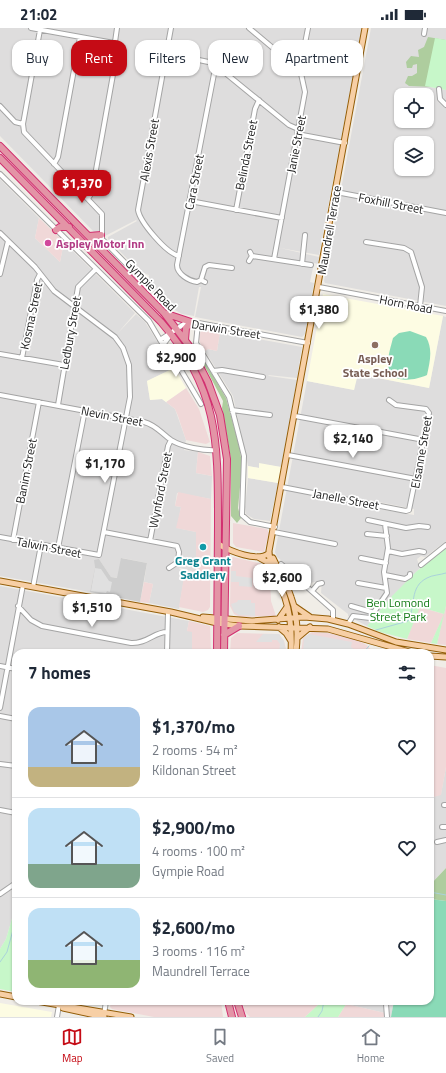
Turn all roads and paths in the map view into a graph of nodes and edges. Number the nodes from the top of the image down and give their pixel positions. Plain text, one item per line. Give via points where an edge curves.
1 (31, 28) edge
2 (117, 28) edge
3 (171, 28) edge
4 (249, 28) edge
5 (308, 28) edge
6 (366, 28) edge
7 (425, 28) edge
8 (40, 30) junction
9 (424, 34) dead end
10 (80, 37) junction
11 (97, 40) edge
12 (115, 40) edge
13 (169, 40) edge
14 (306, 40) edge
15 (271, 46) edge
16 (113, 76) edge
17 (162, 76) edge
18 (214, 76) edge
19 (230, 76) edge
20 (302, 76) edge
21 (439, 89) dead end
22 (259, 100) junction
23 (446, 105) edge
24 (0, 106) edge
25 (23, 124) junction
26 (298, 132) junction
27 (345, 143) junction
28 (0, 146) edge
29 (0, 158) edge
30 (54, 164) junction
31 (0, 174) edge
32 (336, 192) junction
33 (88, 199) junction
34 (190, 201) junction
35 (236, 210) junction
36 (446, 213) edge
37 (282, 218) junction
38 (69, 227) junction
39 (56, 230) junction
40 (0, 233) edge
41 (305, 235) dead end
42 (89, 236) junction
43 (102, 237) junction
44 (8, 241) junction
45 (366, 242) dead end
46 (99, 247) junction
47 (179, 256) junction
48 (274, 260) junction
49 (249, 261) dead end
50 (302, 264) junction
51 (311, 265) dead end
52 (232, 268) dead end
53 (96, 269) junction
54 (0, 274) edge
55 (40, 274) junction
56 (143, 278) dead end
57 (319, 288) junction
58 (74, 306) junction
59 (420, 306) junction
60 (446, 311) edge
61 (164, 313) junction
62 (191, 322) junction
63 (198, 323) junction
64 (177, 329) junction
65 (171, 334) junction
66 (160, 340) junction
67 (185, 340) junction
68 (308, 343) junction
69 (163, 345) junction
70 (0, 354) edge
71 (22, 358) junction
72 (64, 365) junction
73 (213, 372) junction
74 (263, 377) dead end
75 (0, 395) edge
76 (390, 400) dead end
77 (39, 402) junction
78 (201, 404) dead end
79 (58, 405) junction
80 (84, 410) junction
81 (232, 410) junction
82 (270, 416) dead end
83 (295, 416) junction
84 (126, 418) junction
85 (171, 440) junction
86 (424, 440) junction
87 (218, 450) junction
88 (288, 455) junction
89 (218, 473) junction
90 (227, 473) junction
91 (416, 479) junction
92 (282, 487) junction
93 (409, 510) joint
94 (368, 520) dead end
95 (385, 524) junction
96 (428, 527) dead end
97 (274, 530) junction
98 (104, 532) junction
99 (367, 534) dead end
100 (387, 536) junction
101 (0, 538) edge
102 (13, 540) junction
103 (150, 541) junction
104 (218, 544) junction
105 (335, 544) dead end
106 (271, 545) junction
107 (41, 546) junction
108 (446, 546) edge
109 (58, 548) junction
110 (226, 548) junction
111 (388, 551) junction
112 (269, 552) junction
113 (424, 552) dead end
114 (258, 557) junction
115 (361, 558) dead end
116 (386, 563) junction
117 (281, 564) dead end
118 (421, 565) dead end
119 (169, 568) dead end
120 (273, 569) junction
121 (292, 574) junction
122 (410, 574) dead end
123 (385, 575) junction
124 (283, 579) junction
125 (0, 581) edge
126 (358, 583) dead end
127 (322, 584) dead end
128 (23, 585) junction
129 (33, 587) junction
130 (386, 588) junction
131 (312, 591) junction
132 (18, 606) junction
133 (294, 606) junction
134 (351, 606) dead end
135 (287, 607) junction
136 (170, 612) junction
137 (375, 613) junction
138 (310, 617) junction
139 (293, 618) junction
140 (278, 620) junction
141 (333, 620) junction
142 (217, 621) junction
143 (224, 622) junction
144 (348, 624) junction
145 (239, 626) junction
146 (280, 627) junction
147 (294, 627) junction
148 (310, 627) junction
149 (167, 632) junction
150 (224, 635) junction
151 (297, 638) junction
152 (292, 642) junction
153 (167, 649) edge
154 (216, 649) edge
155 (224, 649) edge
156 (291, 649) edge
157 (296, 649) edge
158 (396, 649) edge
159 (446, 650) edge
160 (434, 656) edge
161 (446, 657) edge
162 (0, 666) edge
163 (7, 667) junction
164 (12, 668) edge
165 (0, 708) edge
166 (0, 716) edge
167 (12, 718) edge
168 (0, 764) edge
169 (12, 766) edge
170 (0, 810) edge
171 (12, 812) edge
172 (446, 840) edge
173 (438, 842) dead end
174 (12, 886) edge
175 (0, 894) edge
176 (0, 994) edge
177 (12, 996) edge
178 (59, 1005) joint
179 (105, 1005) edge
180 (229, 1005) edge
181 (238, 1005) edge
182 (386, 1005) edge
183 (104, 1015) edge
184 (57, 1017) edge
185 (131, 1017) edge
186 (232, 1017) edge
187 (242, 1017) edge
188 (387, 1017) edge

1 - 8 street
2 - 12 street
3 - 13 street, Alexis Street
4 - 15 street
5 - 14 street, Janie Street
6 - 27 main road, Maundrell Terrace
7 - 9 street
8 - 10 street
8 - 25 street
10 - 11 street
10 - 30 street via 58,157
16 - 33 street via 92,192
17 - 47 street, Alexis Street via 138,212 143,223 170,251
18 - 34 street, Cara Street
19 - 22 street
20 - 26 street, Janie Street via 305,90
21 - 23 street via 440,99
22 - 26 street
22 - 35 street, Belinda Street via 255,109
24 - 25 street via 14,122
25 - 30 street via 26,135
26 - 27 street
26 - 37 street, Janie Street
27 - 32 main road, Maundrell Terrace
28 - 42 highway, Gympie Road
29 - 38 highway, Gympie Road
30 - 33 street
31 - 39 street
32 - 36 street, Foxhill Street
32 - 57 main road, Maundrell Terrace
33 - 43 street via 103,216
34 - 35 street
34 - 47 street, Cara Street
35 - 37 street
37 - 48 street, Janie Street
38 - 39 highway via 60,227
38 - 65 highway, Gympie Road
39 - 53 street
40 - 44 street
41 - 50 street
42 - 43 highway
42 - 46 highway, Gympie Road
43 - 46 highway
43 - 56 street via 137,275
44 - 54 street
44 - 55 street
45 - 59 street via 404,248 411,252 422,287
46 - 61 highway, Gympie Road
47 - 52 street, Cara Street via 176,267 192,282 203,281 205,267 209,264
48 - 49 street via 251,254
48 - 50 street
50 - 51 street
53 - 58 street, Ledbury Street via 79,286
53 - 66 street via 145,317
55 - 58 street via 54,291
55 - 71 street, Kosma Street
57 - 59 street, Horn Road
57 - 68 main road, Maundrell Terrace
58 - 72 street, Ledbury Street
58 - 84 street via 107,329 123,348 130,370 130,396
59 - 60 street, Horn Road
61 - 62 highway
61 - 64 highway, Gympie Road
62 - 63 street, Darwin Street
62 - 64 street, Darwin Street
62 - 67 highway via 186,328
63 - 68 street, Darwin Street
63 - 73 street via 196,343
64 - 65 street, Darwin Street
64 - 67 highway, Gympie Road
65 - 66 street
65 - 69 street
65 - 87 highway, Gympie Road via 190,362 204,392
66 - 69 street
67 - 90 highway, Gympie Road via 204,373 217,406 226,448
68 - 83 main road, Maundrell Terrace
69 - 78 street
70 - 71 street
71 - 72 street
72 - 79 street, Ledbury Street
73 - 74 street via 222,370
73 - 81 street via 227,393
75 - 77 street, Nevin Street
76 - 86 street, Elsanne Street via 396,405 428,410
77 - 79 street, Nevin Street
77 - 102 street, Banim Street
79 - 80 street, Nevin Street
80 - 84 street, Nevin Street
80 - 109 street
81 - 82 street
81 - 97 street via 244,461 242,515 250,522
83 - 86 street
83 - 88 main road, Maundrell Terrace
84 - 85 street, Nevin Street via 155,426
84 - 98 street
85 - 87 street, Nevin Street via 184,445
85 - 103 street, Wynford Street
86 - 91 street, Elsanne Street
87 - 89 highway, Gympie Road
88 - 91 street
88 - 92 main road, Maundrell Terrace
89 - 90 highway
89 - 104 highway, Gympie Road
90 - 110 highway, Gympie Road
91 - 93 street, Elsanne Street
92 - 93 street, Janelle Street
92 - 97 main road, Maundrell Terrace
94 - 95 street
95 - 96 street via 406,528
95 - 100 street
97 - 105 street
97 - 106 main road, Maundrell Terrace
98 - 103 street
98 - 109 street, Talwin Street via 99,555
99 - 100 street
100 - 111 street
101 - 102 street, Talwin Street
102 - 107 street, Talwin Street
103 - 119 street via 177,546 178,562
104 - 110 main road
104 - 142 highway, Gympie Road
106 - 112 main road, Maundrell Terrace
106 - 124 main road, Maundrell Terrace
107 - 109 street, Talwin Street
107 - 129 street
108 - 118 street
110 - 114 main road
110 - 143 highway, Gympie Road
111 - 113 street via 402,554 418,550
111 - 116 street
112 - 114 main road
112 - 120 main road, Maundrell Terrace
114 - 120 main road
115 - 116 street
116 - 123 street
117 - 121 street
120 - 135 main road, Maundrell Terrace
121 - 124 street
121 - 131 street
122 - 123 street via 405,579
123 - 130 street
124 - 133 main road, Maundrell Terrace
125 - 128 main road
126 - 130 street
127 - 131 street via 317,585
128 - 129 main road
128 - 132 street
129 - 136 main road
130 - 137 street via 387,593
131 - 141 street via 333,610
132 - 149 street via 31,620 42,626 131,643 145,642
132 - 163 street
133 - 138 main road
133 - 139 main road, Maundrell Terrace
134 - 137 street
135 - 139 main road, Maundrell Terrace
135 - 140 main road
136 - 142 main road
136 - 149 street
137 - 144 street via 370,618 353,616
138 - 139 main road
138 - 141 main road
139 - 140 main road
139 - 147 main road, Maundrell Terrace
140 - 143 main road
141 - 144 main road
142 - 143 main road
142 - 154 highway, Gympie Road
143 - 145 main road
143 - 150 highway, Gympie Road
144 - 159 main road via 392,641
145 - 146 main road
145 - 150 highway
146 - 147 main road
146 - 152 main road
147 - 148 main road
147 - 151 main road
147 - 152 main road
148 - 151 main road
148 - 158 main road via 340,632
149 - 153 street
150 - 155 highway, Gympie Road
151 - 157 main road
152 - 156 main road
160 - 161 main road
162 - 163 street
163 - 164 street
163 - 165 street
166 - 167 street
168 - 169 street
170 - 171 street
172 - 173 street
174 - 175 street
176 - 177 main road
178 - 183 main road
178 - 184 street
179 - 183 street
180 - 186 highway
181 - 187 highway
182 - 188 street
183 - 185 main road

